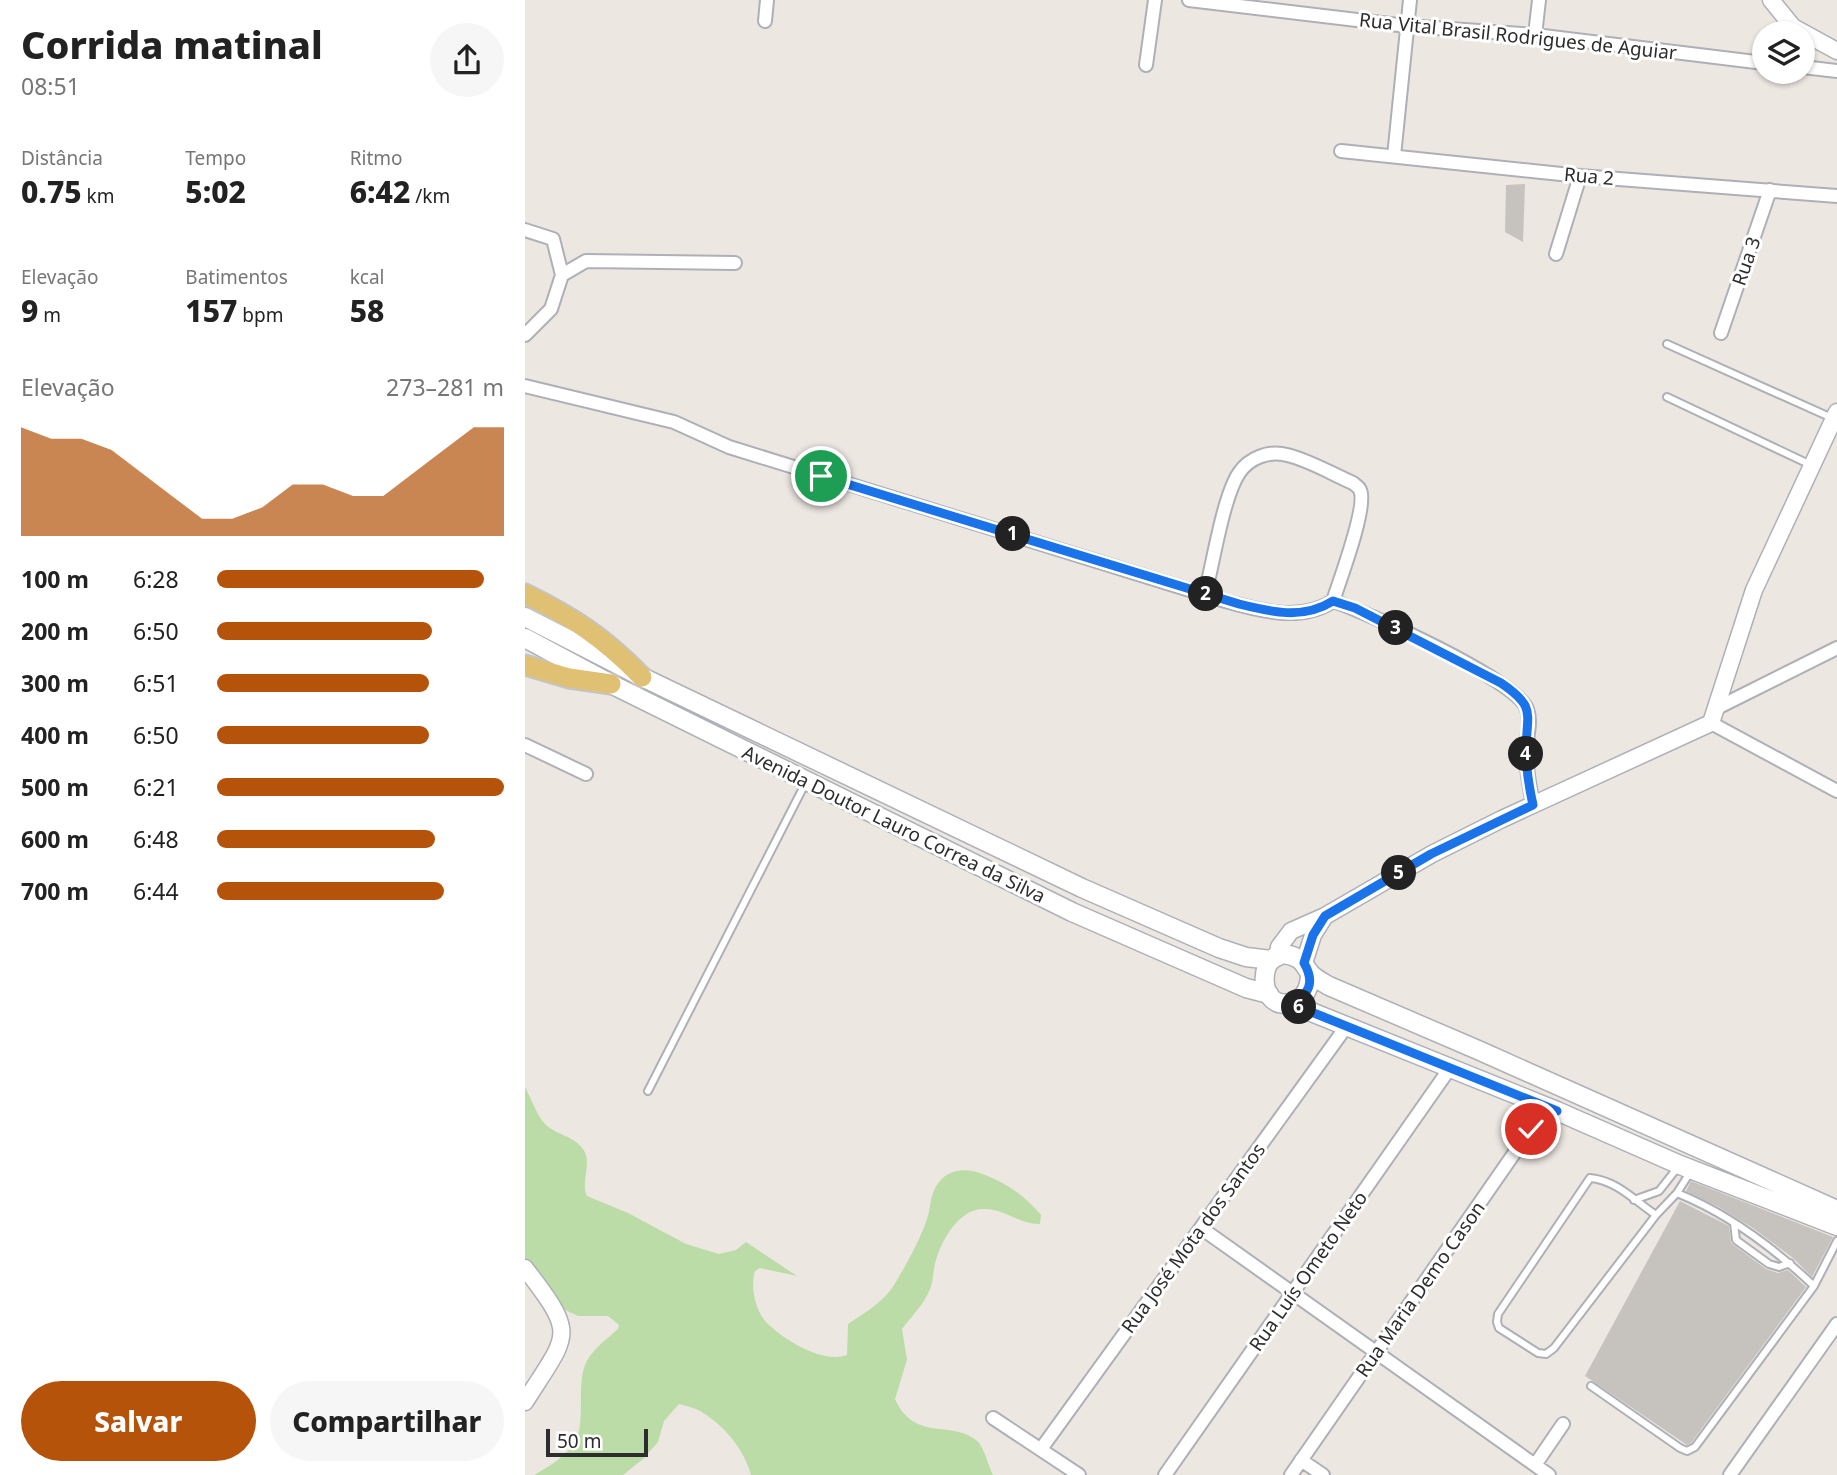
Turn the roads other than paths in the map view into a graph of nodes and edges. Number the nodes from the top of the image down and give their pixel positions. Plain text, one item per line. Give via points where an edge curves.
1 (767, 0) edge
2 (1155, 0) edge
3 (1189, 0) edge
4 (1410, 0) edge
5 (1539, 0) edge
6 (1770, 0) edge
7 (1278, 5) edge
8 (765, 21) dead end
9 (1786, 21) edge
10 (1406, 26) junction
11 (1535, 35) junction
12 (1815, 40) edge
13 (1837, 51) edge
14 (1752, 62) edge
15 (1146, 65) dead end
16 (1815, 68) edge
17 (1837, 71) edge
18 (1341, 151) dead end
19 (1394, 156) junction
20 (1580, 176) junction
21 (1770, 190) junction
22 (1837, 196) edge
23 (525, 230) edge
24 (1556, 254) dead end
25 (735, 263) dead end
26 (562, 275) junction
27 (1721, 333) dead end
28 (525, 335) edge
29 (1667, 344) dead end
30 (525, 386) edge
31 (1667, 397) dead end
32 (1836, 415) edge
33 (1813, 466) junction
34 (525, 594) edge
35 (1205, 594) junction
36 (1333, 601) junction
37 (525, 617) edge
38 (525, 638) edge
39 (1837, 648) edge
40 (525, 665) edge
41 (642, 677) junction
42 (611, 684) junction
43 (1713, 716) junction
44 (525, 745) edge
45 (586, 774) dead end
46 (807, 780) junction
47 (1837, 791) edge
48 (1533, 805) junction
49 (1325, 916) junction
50 (1274, 959) junction
51 (1307, 968) junction
52 (1269, 995) junction
53 (1289, 1003) junction
54 (1346, 1027) junction
55 (1450, 1068) junction
56 (648, 1091) dead end
57 (1557, 1111) junction
58 (1686, 1167) junction
59 (1677, 1193) junction
60 (1634, 1200) junction
61 (1837, 1210) edge
62 (1656, 1215) junction
63 (1734, 1223) junction
64 (1837, 1226) edge
65 (1201, 1228) junction
66 (1837, 1241) edge
67 (1790, 1264) junction
68 (525, 1268) edge
69 (1814, 1286) junction
70 (1292, 1293) junction
71 (1837, 1324) edge
72 (1376, 1352) junction
73 (1591, 1386) dead end
74 (525, 1402) edge
75 (993, 1418) dead end
76 (1563, 1424) dead end
77 (1041, 1449) junction
78 (1301, 1460) junction
79 (1535, 1465) junction
80 (1079, 1475) edge
81 (1165, 1475) edge
82 (1291, 1475) edge
83 (1323, 1475) edge
84 (1549, 1475) edge
85 (1730, 1475) edge

1 - 8 street
2 - 15 street
3 - 7 street, Rua Vital Brasil Rodrigues de Aguiar
4 - 10 street
5 - 11 street
6 - 9 street
7 - 10 street, Rua Vital Brasil Rodrigues de Aguiar
10 - 11 street, Rua Vital Brasil Rodrigues de Aguiar
10 - 19 street
11 - 14 street, Rua Vital Brasil Rodrigues de Aguiar
12 - 13 street
16 - 17 street
18 - 19 street, Rua 2
19 - 20 street, Rua 2
20 - 21 street, Rua 2
20 - 24 street
21 - 22 street, Rua 2
21 - 27 street, Rua 3
23 - 26 street via 553,239
25 - 26 street via 586,261
26 - 28 street via 551,309
29 - 32 lane
30 - 35 street via 674,422 742,452
31 - 33 lane
32 - 33 street
33 - 43 street via 1754,590
34 - 41 main road via 565,613 612,646
35 - 36 street via 1292,613 1317,611
35 - 36 street via 1239,472 1252,460 1277,454 1353,483 1360,490 1358,523
36 - 48 street via 1442,651 1501,683 1522,700 1528,709 1526,758
37 - 41 main road, Avenida Doutor Lauro Correa da Silva
38 - 42 main road, Avenida Doutor Lauro Correa da Silva
39 - 43 street
40 - 42 main road
41 - 50 main road, Avenida Doutor Lauro Correa da Silva via 1082,888 1219,948 1246,957
42 - 46 main road, Avenida Doutor Lauro Correa da Silva
43 - 47 street
43 - 48 street
44 - 45 street
46 - 52 main road, Avenida Doutor Lauro Correa da Silva via 1072,912
46 - 56 lane
48 - 49 street via 1431,854
49 - 50 street via 1291,931
49 - 51 street via 1313,935
50 - 51 main road via 1294,956
50 - 52 main road via 1263,977
51 - 53 main road via 1310,984 1306,993
51 - 61 main road via 1329,986
52 - 53 main road
53 - 54 main road
54 - 55 main road
54 - 65 street, Rua José Mota dos Santos
55 - 57 main road
55 - 70 street, Rua Luís Ometo Neto
57 - 58 main road
57 - 72 street, Rua Maria Demo Cason via 1531,1129
58 - 59 lane
58 - 60 lane via 1659,1191
58 - 64 main road
59 - 62 lane
59 - 63 lane
60 - 62 lane
60 - 62 lane via 1621,1188 1590,1178 1498,1314 1499,1328 1546,1354
63 - 67 lane
63 - 67 lane via 1736,1240 1769,1264
65 - 70 street
65 - 77 street, Rua José Mota dos Santos
66 - 69 lane
67 - 69 lane
68 - 74 street via 563,1326 561,1343
69 - 73 lane via 1695,1447 1687,1451
70 - 72 street
70 - 81 street, Rua Luís Ometo Neto
71 - 85 street
72 - 78 street, Rua Maria Demo Cason
72 - 79 street
75 - 77 street
76 - 79 street
77 - 80 street
78 - 82 street, Rua Maria Demo Cason
78 - 83 street
79 - 84 street

